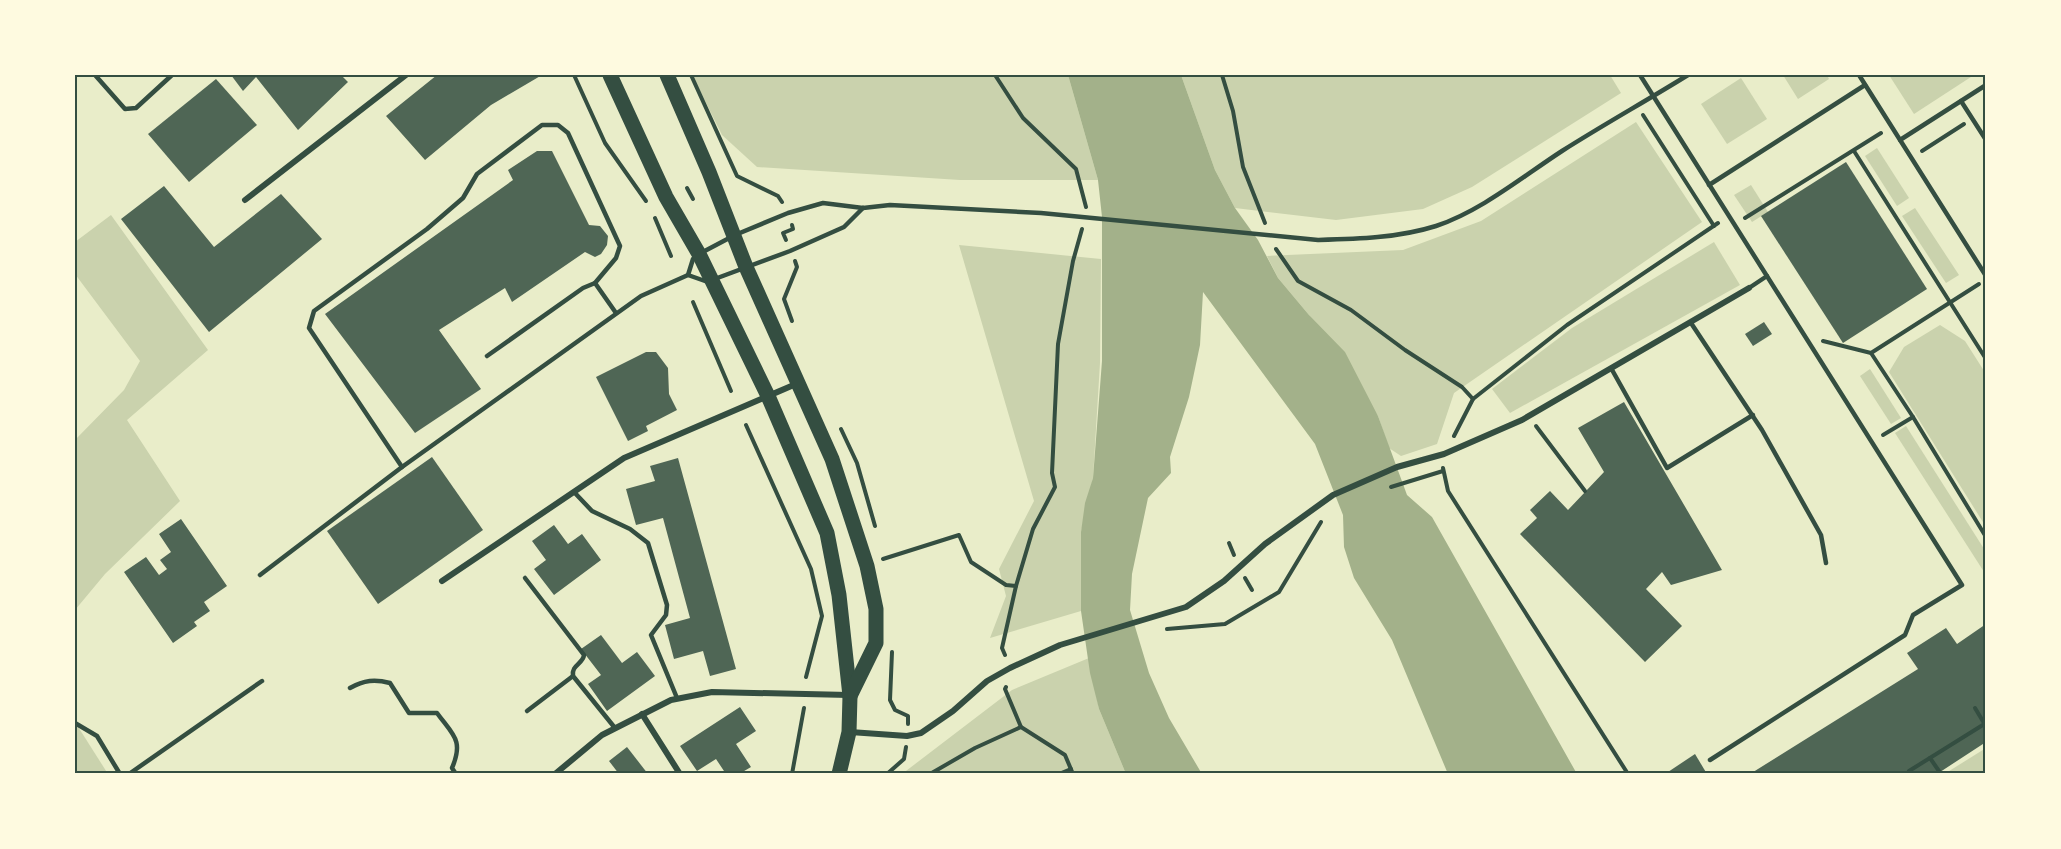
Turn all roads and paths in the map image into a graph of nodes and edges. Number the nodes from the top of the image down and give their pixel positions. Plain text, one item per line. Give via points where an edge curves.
1 (95, 75) edge
2 (172, 75) edge
3 (406, 75) edge
4 (574, 75) edge
5 (610, 75) edge
6 (667, 75) edge
7 (690, 75) edge
8 (995, 75) edge
9 (1222, 75) edge
10 (1640, 75) edge
11 (1688, 75) edge
12 (1859, 75) edge
13 (1865, 85) junction
14 (1986, 85) edge
15 (1653, 97) junction
16 (1961, 101) junction
17 (1637, 106) junction
18 (1972, 119) junction
19 (1891, 126) junction
20 (1986, 138) edge
21 (1900, 141) junction
22 (1854, 150) junction
23 (1911, 158) junction
24 (1709, 185) junction
25 (687, 188) dead end
26 (245, 200) dead end
27 (693, 200) dead end
28 (650, 207) dead end
29 (863, 208) junction
30 (1087, 212) dead end
31 (788, 213) junction
32 (1728, 216) junction
33 (654, 217) dead end
34 (1084, 222) dead end
35 (1714, 226) junction
36 (1750, 228) dead end
37 (1269, 233) dead end
38 (735, 235) junction
39 (1273, 244) dead end
40 (790, 251) junction
41 (699, 254) junction
42 (671, 256) dead end
43 (746, 267) junction
44 (688, 274) junction
45 (1767, 276) junction
46 (1986, 278) edge
47 (712, 280) junction
48 (595, 284) junction
49 (1749, 288) joint
50 (693, 302) dead end
51 (1950, 303) junction
52 (616, 313) junction
53 (1691, 322) junction
54 (796, 329) dead end
55 (1828, 350) dead end
56 (1871, 353) junction
57 (487, 356) dead end
58 (1986, 359) edge
59 (1611, 368) junction
60 (799, 383) junction
61 (731, 391) dead end
62 (768, 396) junction
63 (1473, 399) junction
64 (1753, 415) junction
65 (1913, 417) junction
66 (746, 425) dead end
67 (1877, 426) dead end
68 (1537, 428) dead end
69 (1444, 454) junction
70 (402, 467) junction
71 (1443, 471) junction
72 (1402, 483) dead end
73 (1586, 491) dead end
74 (574, 492) junction
75 (1324, 518) dead end
76 (1986, 537) edge
77 (882, 559) dead end
78 (1826, 563) dead end
79 (260, 575) dead end
80 (525, 578) dead end
81 (442, 581) dead end
82 (1016, 586) junction
83 (1166, 629) dead end
84 (1002, 648) dead end
85 (573, 676) junction
86 (806, 677) dead end
87 (262, 681) dead end
88 (1010, 684) dead end
89 (350, 688) dead end
90 (850, 696) junction
91 (677, 698) junction
92 (804, 708) dead end
93 (1976, 708) dead end
94 (527, 711) dead end
95 (895, 711) dead end
96 (642, 714) junction
97 (908, 716) dead end
98 (75, 723) edge
99 (1985, 723) edge
100 (1021, 727) junction
101 (615, 728) junction
102 (849, 732) junction
103 (1930, 758) junction
104 (904, 759) dead end
105 (1710, 760) dead end
106 (1909, 771) dead end
107 (1072, 772) edge
108 (120, 774) edge
109 (129, 774) edge
110 (456, 774) edge
111 (555, 774) edge
112 (680, 774) edge
113 (792, 774) edge
114 (839, 774) edge
115 (887, 774) edge
116 (930, 774) edge
117 (1059, 774) edge
118 (1628, 774) edge
119 (1941, 774) edge

1 - 2 lane via 125,109 136,108
3 - 26 street
4 - 28 path via 605,143
5 - 41 main road via 666,197
6 - 38 main road
7 - 31 path via 737,176 778,196
8 - 30 path via 1023,118 1076,169
9 - 37 path via 1243,168
10 - 15 lane
11 - 15 lane
12 - 13 lane
13 - 19 lane
13 - 24 lane
14 - 16 lane
15 - 17 lane
15 - 24 lane
16 - 18 lane
16 - 21 lane
17 - 29 lane via 1478,206 1437,225 1401,235 1318,240 1041,213
17 - 35 path
18 - 20 lane
18 - 23 path
19 - 21 lane
19 - 22 path
21 - 23 lane
22 - 36 path via 1744,218
22 - 51 path
23 - 46 lane
24 - 32 lane
25 - 27 path
29 - 31 lane via 823,203
29 - 40 lane via 844,227
31 - 38 lane
31 - 40 path via 794,229 783,233
32 - 35 path
32 - 45 lane
33 - 42 path
34 - 82 path via 1058,344 1052,473 1055,487 1034,529
35 - 63 path via 1566,325
38 - 41 lane
38 - 43 main road
39 - 63 path via 1298,281 1351,310 1462,387
40 - 43 lane
40 - 54 path via 797,267 784,299
41 - 44 lane
41 - 47 main road
43 - 47 lane
43 - 60 main road
44 - 47 lane
44 - 52 lane via 641,296
45 - 49 lane
45 - 105 lane via 1962,585 1913,615 1905,634
46 - 51 path
47 - 62 main road
48 - 52 lane
48 - 57 lane via 582,288
48 - 70 lane via 616,258 620,246 568,133 558,125 542,125 477,174 463,198 427,229 314,311 309,328
49 - 53 street
50 - 61 path
51 - 56 path
51 - 58 path
52 - 70 lane
53 - 59 street
53 - 64 lane
55 - 56 path via 1822,340
56 - 65 path
59 - 64 lane via 1667,468
59 - 69 street via 1522,420
60 - 62 street
60 - 90 main road via 832,459 867,566 876,609 876,643
62 - 74 street via 624,458
62 - 90 main road via 827,533 839,595
63 - 69 path
64 - 78 lane via 1821,535
65 - 67 path via 1883,435
65 - 76 path
66 - 86 path via 811,569 822,616
68 - 73 path
69 - 71 path
69 - 102 street via 1396,467 1332,495 1265,544 1224,581 1186,606 1060,645 987,681 921,733 907,736
70 - 79 lane
71 - 72 path
71 - 118 path via 1448,491
74 - 81 street
74 - 91 lane via 592,511 630,529 648,543 667,605 666,615 651,635
75 - 83 path via 1279,592 1225,624
77 - 82 path via 959,535 970,562 1006,585
80 - 85 lane via 584,655 574,667
82 - 84 path
85 - 94 lane
85 - 101 lane
87 - 109 lane
88 - 100 path via 1005,689
89 - 110 lane via 362,681 390,683 410,713 437,713 457,740 458,753 452,768
90 - 91 street via 712,692
90 - 102 main road
91 - 96 street
92 - 113 path
93 - 99 path
95 - 97 path
96 - 101 street
96 - 112 street
98 - 108 lane via 97,736
99 - 103 path
100 - 107 path via 1065,755
100 - 116 path
101 - 111 street
102 - 114 main road
103 - 106 path
103 - 119 path
104 - 115 path
107 - 117 path

